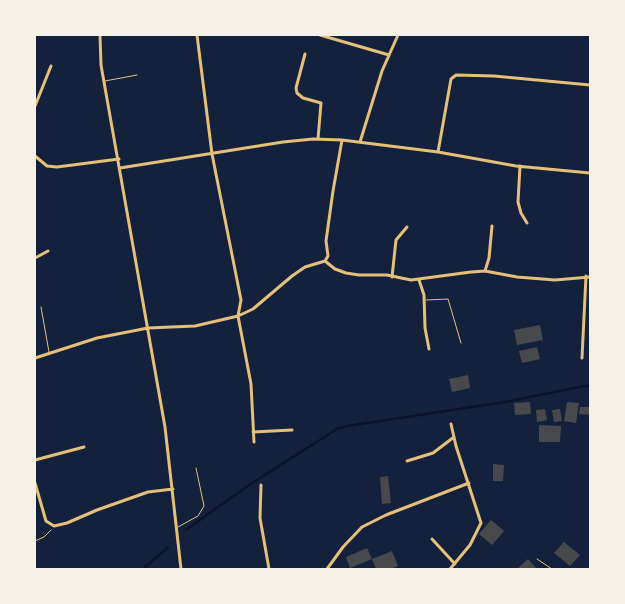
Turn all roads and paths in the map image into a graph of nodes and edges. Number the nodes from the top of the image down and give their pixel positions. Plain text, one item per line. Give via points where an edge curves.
1 (100, 35) edge
2 (197, 35) edge
3 (320, 35) edge
4 (398, 35) edge
5 (305, 54) dead end
6 (389, 55) junction
7 (51, 66) dead end
8 (137, 76) dead end
9 (104, 82) junction
10 (590, 85) edge
11 (35, 106) edge
12 (318, 139) junction
13 (342, 140) junction
14 (360, 142) junction
15 (438, 152) junction
16 (212, 154) junction
17 (35, 156) edge
18 (119, 159) junction
19 (520, 166) junction
20 (120, 168) junction
21 (590, 173) edge
22 (527, 223) dead end
23 (492, 226) dead end
24 (407, 228) dead end
25 (48, 251) dead end
26 (35, 258) edge
27 (325, 262) junction
28 (485, 271) junction
29 (588, 276) edge
30 (392, 277) junction
31 (419, 280) junction
32 (425, 300) junction
33 (41, 307) dead end
34 (238, 316) junction
35 (148, 328) junction
36 (461, 343) dead end
37 (430, 349) dead end
38 (49, 353) junction
39 (35, 358) edge
40 (582, 358) dead end
41 (451, 424) dead end
42 (292, 430) dead end
43 (253, 432) junction
44 (454, 437) junction
45 (254, 442) dead end
46 (84, 447) dead end
47 (35, 460) edge
48 (407, 461) dead end
49 (196, 468) dead end
50 (35, 483) edge
51 (469, 483) junction
52 (261, 486) dead end
53 (173, 489) junction
54 (54, 526) junction
55 (177, 528) junction
56 (432, 539) dead end
57 (35, 541) edge
58 (537, 559) dead end
59 (455, 564) junction
60 (181, 569) edge
61 (269, 569) edge
62 (327, 569) edge
63 (450, 569) edge
64 (552, 569) edge

1 - 9 street
2 - 16 street
3 - 6 street
4 - 6 street
5 - 12 street via 296,88 302,98 321,103
6 - 14 street
7 - 11 street
8 - 9 lane
9 - 18 street
10 - 15 street via 456,75 451,79
12 - 13 street
12 - 16 street
13 - 14 street
13 - 27 street
14 - 15 street
15 - 19 street
16 - 20 street
16 - 34 street via 241,300
17 - 18 street via 47,166 57,167
18 - 20 street
19 - 21 street
19 - 22 street via 518,202
20 - 35 street
23 - 28 street
24 - 30 street via 396,240
25 - 26 street
27 - 30 street via 346,273
27 - 34 street via 305,267 253,309
28 - 29 street via 555,280
28 - 31 street
29 - 40 street
30 - 31 street
31 - 32 street
32 - 36 lane via 448,299
32 - 37 street via 425,328
33 - 38 lane
34 - 35 street via 195,326
34 - 43 street via 251,384
35 - 38 street via 97,338
35 - 53 street
38 - 39 street
41 - 44 street
42 - 43 street
43 - 45 street
44 - 48 street via 433,454
44 - 51 street
46 - 47 street
49 - 55 lane via 204,506 198,516
50 - 54 street via 46,521
51 - 59 street via 481,526
51 - 62 street via 386,514 362,527
52 - 61 street via 260,518
53 - 54 street via 148,492
53 - 55 street
54 - 57 path
55 - 60 street
56 - 59 street
58 - 64 lane
59 - 63 street

